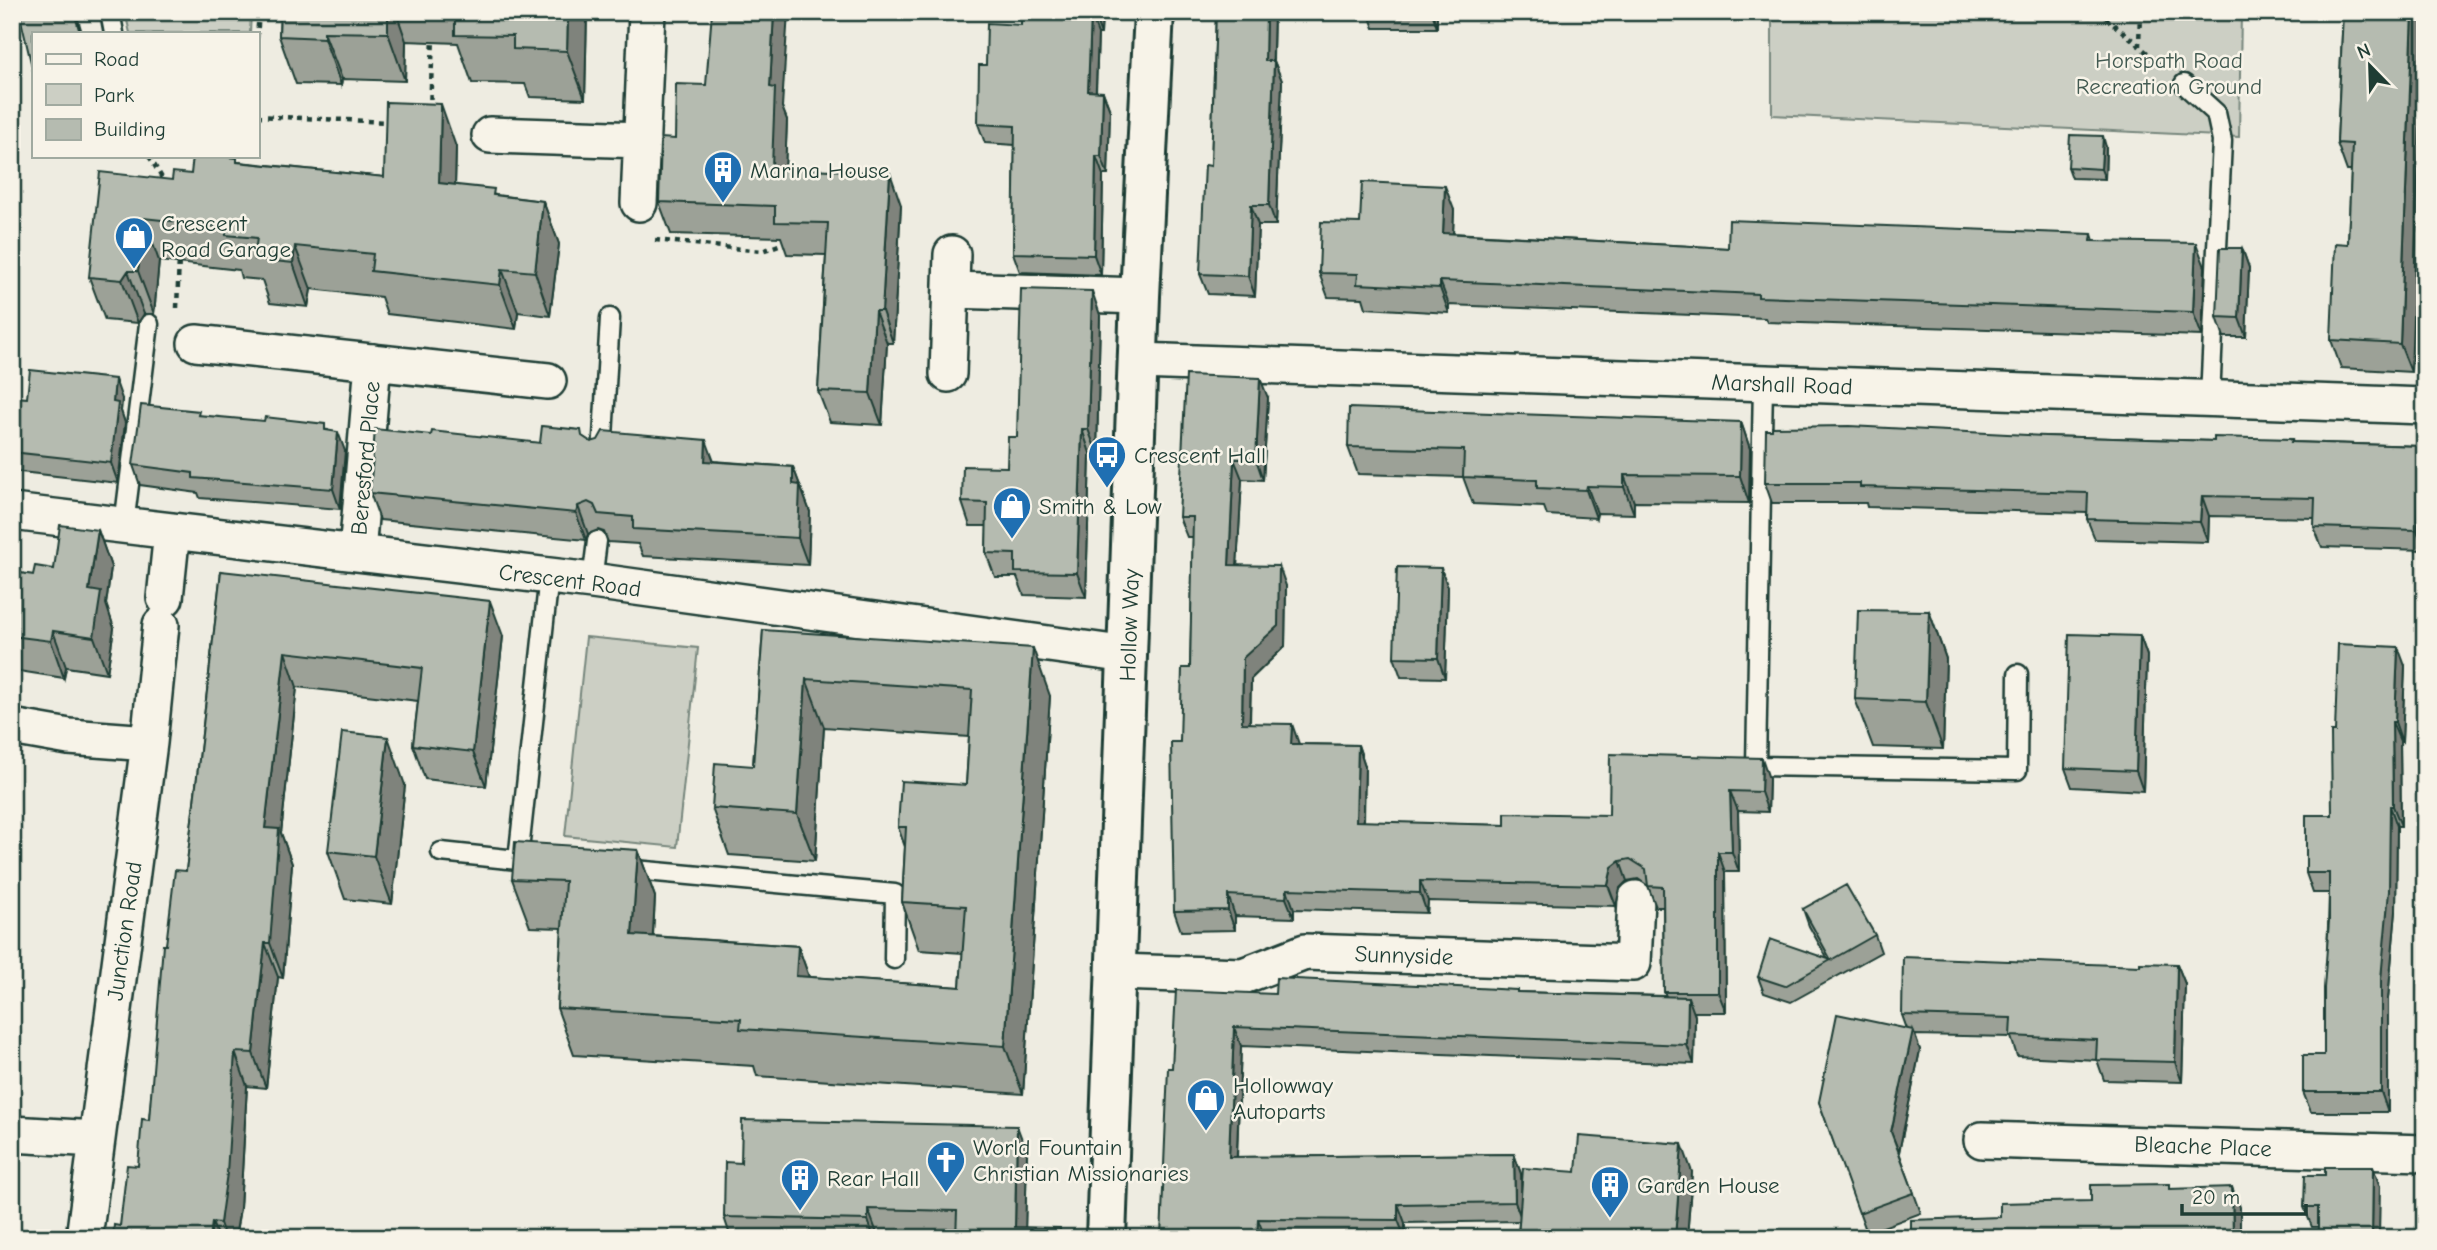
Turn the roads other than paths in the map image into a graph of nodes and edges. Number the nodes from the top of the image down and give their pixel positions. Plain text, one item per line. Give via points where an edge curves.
1 (110, 12) edge
2 (647, 12) edge
3 (1154, 12) edge
4 (114, 32) edge
5 (2185, 84) road end
6 (490, 135) dead end
7 (642, 140) junction
8 (639, 203) road end
9 (953, 254) dead end
10 (952, 290) junction
11 (1140, 296) junction
12 (610, 318) dead end
13 (149, 324) dead end
14 (196, 343) road end
15 (1139, 361) junction
16 (373, 362) junction
17 (948, 374) dead end
18 (548, 381) dead end
19 (1763, 383) junction
20 (2210, 398) junction
21 (2425, 406) edge
22 (602, 458) edge
23 (12, 512) edge
24 (124, 525) junction
25 (172, 531) junction
26 (597, 541) edge
27 (358, 554) junction
28 (549, 576) junction
29 (592, 581) junction
30 (1128, 655) junction
31 (2018, 674) dead end
32 (12, 727) edge
33 (149, 743) junction
34 (441, 852) dead end
35 (518, 860) junction
36 (544, 862) edge
37 (610, 868) edge
38 (1636, 899) dead end
39 (894, 959) dead end
40 (1116, 972) junction
41 (12, 1134) edge
42 (96, 1139) junction
43 (1982, 1140) dead end
44 (2425, 1153) edge
45 (84, 1238) edge
46 (1106, 1238) edge

1 - 4 lane
2 - 7 street
3 - 11 main road, Hollow Way
5 - 20 lane via 2216,113 2222,141
6 - 7 street
7 - 8 street
9 - 10 street
10 - 11 street
10 - 17 street
11 - 15 main road, Hollow Way
12 - 22 lane
13 - 24 lane
14 - 16 street, Beresford Place
15 - 19 street, Marshall Road
15 - 30 main road, Hollow Way
16 - 18 street, Beresford Place
16 - 27 street, Beresford Place
19 - 20 street, Marshall Road
19 - 31 lane via 1756,766 2017,770
20 - 21 street, Marshall Road
23 - 24 street, Crescent Road
24 - 25 street, Crescent Road
25 - 27 street, Crescent Road
25 - 33 street, Junction Road
26 - 29 lane
27 - 28 street, Crescent Road
28 - 29 street, Crescent Road
28 - 35 lane
29 - 30 street, Crescent Road
30 - 40 main road, Hollow Way
32 - 33 street
33 - 42 street, Junction Road
34 - 35 lane
35 - 36 lane
37 - 39 lane via 895,894
38 - 40 street, Sunnyside via 1633,963 1305,952 1243,976
40 - 46 main road, Hollow Way
41 - 42 street
42 - 45 street, Junction Road
43 - 44 street, Bleache Place

